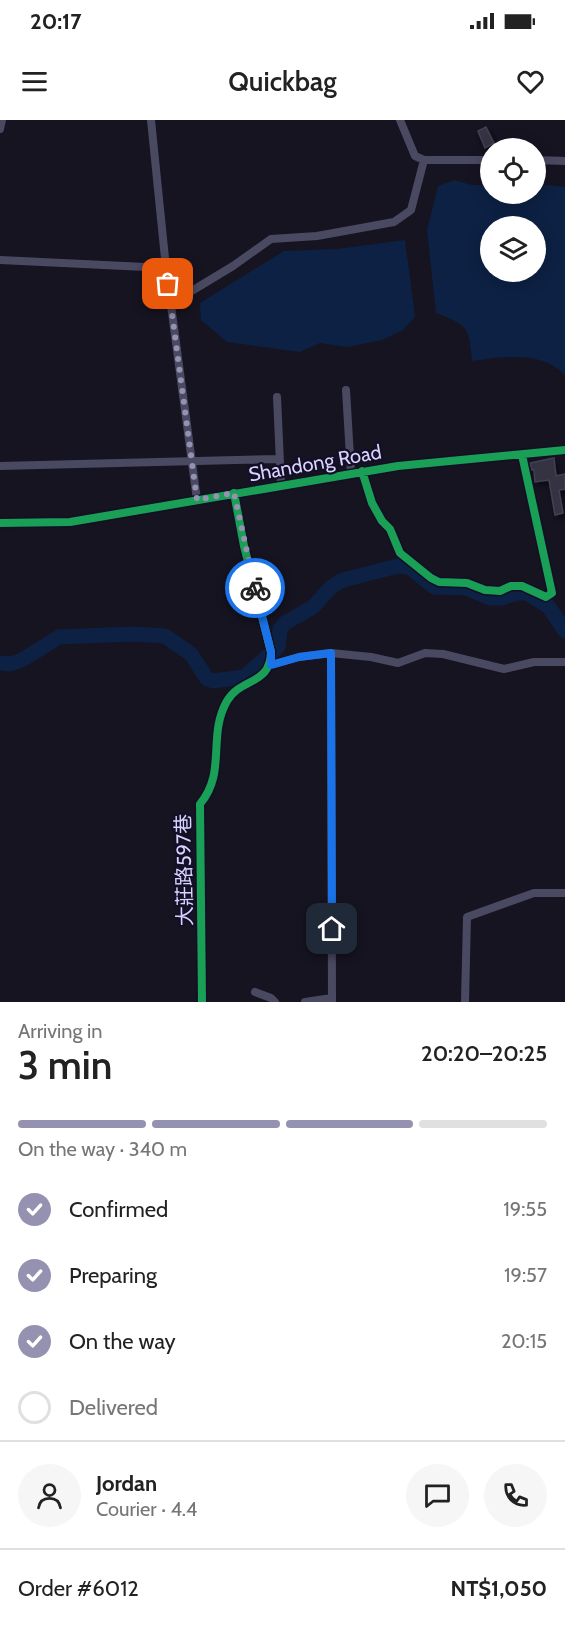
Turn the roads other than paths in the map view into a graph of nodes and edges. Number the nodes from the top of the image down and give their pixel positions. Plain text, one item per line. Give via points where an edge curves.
1 (2, 120) edge
2 (151, 120) edge
3 (400, 120) edge
4 (0, 129) edge
5 (480, 159) edge
6 (424, 160) junction
7 (546, 160) edge
8 (565, 161) edge
9 (0, 261) edge
10 (166, 268) junction
11 (170, 300) junction
12 (346, 390) dead end
13 (276, 397) dead end
14 (565, 450) edge
15 (522, 455) junction
16 (278, 459) junction
17 (191, 462) junction
18 (0, 466) edge
19 (362, 471) junction
20 (351, 473) junction
21 (281, 485) junction
22 (234, 493) junction
23 (197, 500) junction
24 (0, 523) edge
25 (331, 653) junction
26 (271, 658) junction
27 (565, 662) edge
28 (565, 893) edge
29 (255, 992) dead end
30 (332, 1000) edge
31 (202, 1002) edge
32 (275, 1002) edge
33 (305, 1002) edge
34 (465, 1002) edge

1 - 4 street
2 - 10 street
3 - 6 street via 416,156
5 - 6 street
6 - 11 street via 411,210 394,222 317,236 271,239 190,292
7 - 8 street
9 - 10 street
10 - 11 street
11 - 17 street
12 - 20 street
13 - 16 street
14 - 15 street, Shandong Road
15 - 19 street, Shandong Road
15 - 19 street via 552,593 546,597 522,586 485,590 431,578 400,553 390,529 372,503
16 - 17 street
16 - 21 street
17 - 18 street
17 - 23 street
19 - 20 street, Shandong Road
20 - 21 street, Shandong Road
21 - 22 street, Shandong Road
22 - 23 street, Shandong Road
22 - 26 street
23 - 24 street, Shandong Road via 70,522
25 - 26 street
25 - 27 street via 398,663 425,653 443,654 504,669 534,662
25 - 30 street
26 - 31 street, 大莊路597巷 via 262,675 235,691 227,701 219,720 212,787 200,804
28 - 34 street via 534,894 467,917
29 - 32 street
30 - 33 street

